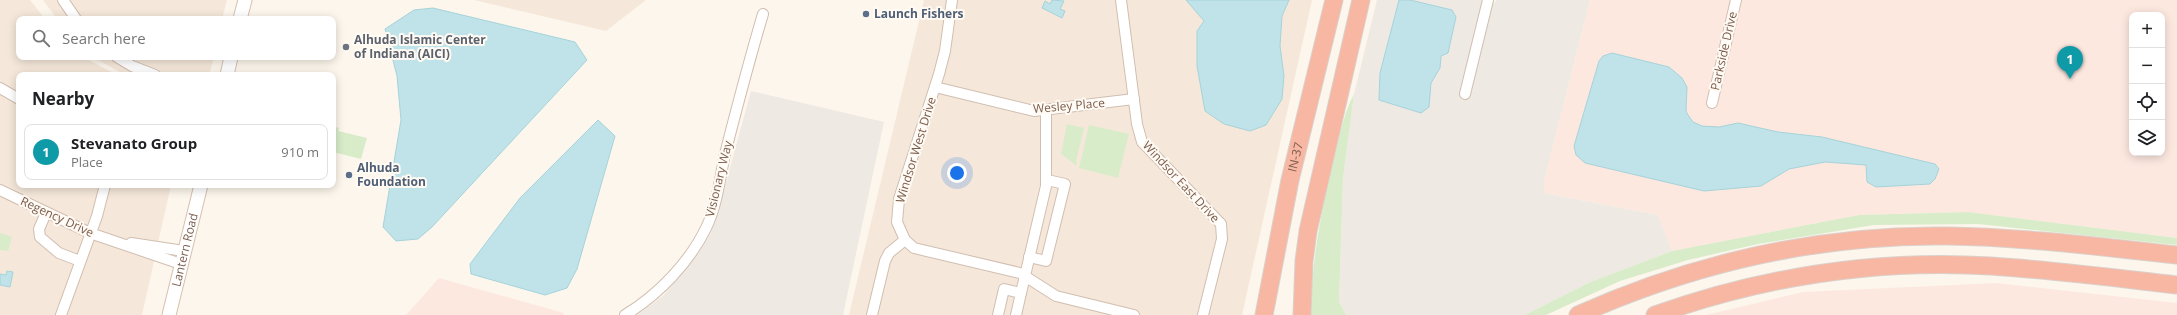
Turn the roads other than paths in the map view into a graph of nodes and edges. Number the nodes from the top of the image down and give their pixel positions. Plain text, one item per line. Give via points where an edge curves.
1 (63, 0) edge
2 (245, 0) edge
3 (952, 0) edge
4 (1121, 0) edge
5 (1361, 0) edge
6 (1488, 0) edge
7 (1736, 0) edge
8 (1332, 5) edge
9 (764, 14) dead end
10 (74, 16) edge
11 (241, 16) edge
12 (122, 60) edge
13 (230, 60) edge
14 (147, 72) edge
15 (228, 72) edge
16 (0, 88) edge
17 (935, 88) junction
18 (1465, 94) dead end
19 (16, 97) edge
20 (1134, 99) junction
21 (1712, 102) dead end
22 (1046, 110) junction
23 (1047, 180) junction
24 (104, 188) edge
25 (200, 188) edge
26 (0, 190) edge
27 (46, 213) junction
28 (90, 233) junction
29 (905, 240) junction
30 (115, 241) junction
31 (184, 251) junction
32 (2177, 255) edge
33 (1029, 257) junction
34 (80, 261) junction
35 (181, 264) junction
36 (1025, 276) junction
37 (2177, 284) edge
38 (1021, 293) junction
39 (61, 315) edge
40 (169, 315) edge
41 (625, 315) edge
42 (872, 315) edge
43 (998, 315) edge
44 (1016, 315) edge
45 (1134, 315) edge
46 (1203, 315) edge
47 (1264, 315) edge
48 (1302, 315) edge
49 (1578, 315) edge
50 (1657, 315) edge

1 - 10 street
2 - 11 street
3 - 17 street, Windsor West Drive via 945,51
4 - 20 street, Windsor East Drive
5 - 48 highway via 1308,231
6 - 18 street
7 - 21 street, Parkside Drive
8 - 47 highway, IN-37 via 1290,180
9 - 41 street, Visionary Way via 744,78 707,227 688,256 662,287
12 - 14 street
13 - 15 street
16 - 19 street
17 - 22 street, Wesley Place via 1028,110
17 - 29 street, Windsor West Drive via 899,198 898,222
20 - 22 street, Wesley Place
20 - 46 street, Windsor East Drive via 1138,132 1142,142 1221,224 1222,239
22 - 23 street
23 - 33 street
23 - 33 street via 1065,184 1046,261
24 - 28 street
25 - 31 street, Lantern Road
26 - 27 street, Regency Drive
27 - 28 street, Regency Drive
27 - 34 street via 39,229 40,237 59,253
28 - 30 street, Regency Drive
28 - 34 street
29 - 36 street via 914,248
29 - 42 street via 889,253 885,261
30 - 31 street, Regency Drive
30 - 35 street, Regency Drive
31 - 35 street, Lantern Road
32 - 49 highway via 1990,237 1872,238 1814,245 1738,260 1651,285
33 - 36 street
34 - 39 street
35 - 40 street, Lantern Road
36 - 38 street
36 - 45 street via 1056,296
37 - 50 highway via 1990,266 1917,265 1810,275 1754,286
38 - 43 street via 1004,289
38 - 44 street

